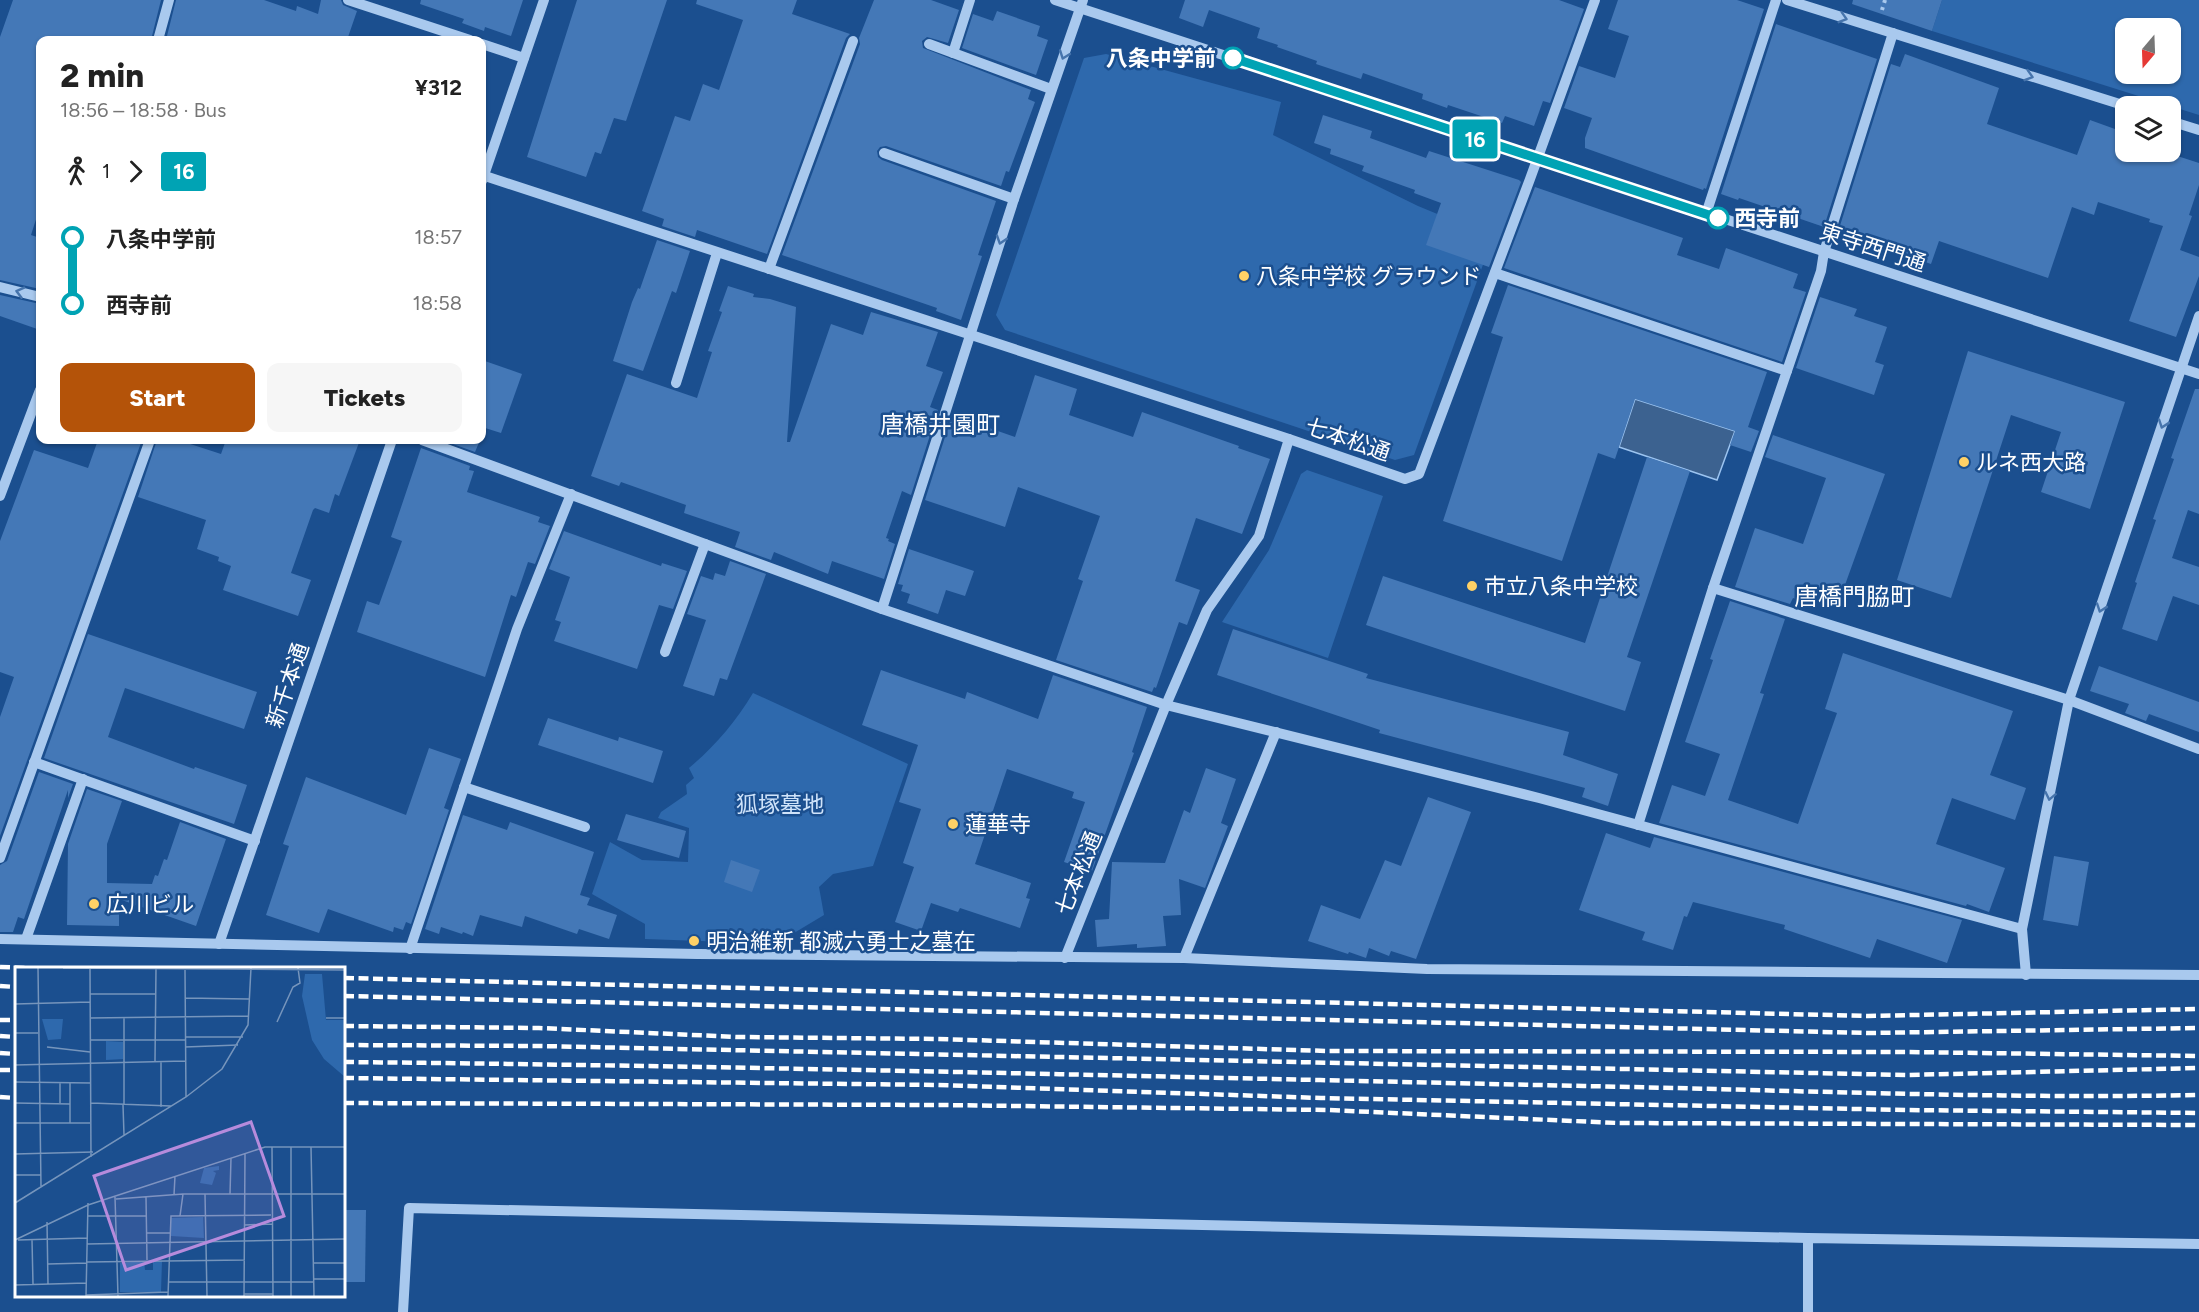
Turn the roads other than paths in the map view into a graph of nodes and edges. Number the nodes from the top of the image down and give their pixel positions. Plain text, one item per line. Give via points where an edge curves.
1 (169, 0) edge
2 (348, 0) edge
3 (544, 0) edge
4 (970, 0) edge
5 (1055, 0) edge
6 (1595, 0) edge
7 (1776, 0) edge
8 (1787, 0) edge
9 (1082, 4) edge
10 (1893, 33) junction
11 (159, 36) edge
12 (458, 36) edge
13 (853, 41) dead end
14 (929, 44) dead end
15 (486, 45) edge
16 (953, 53) junction
17 (524, 58) junction
18 (1052, 89) junction
19 (2115, 103) edge
20 (2181, 124) edge
21 (2199, 130) edge
22 (884, 153) dead end
23 (1538, 159) junction
24 (486, 166) edge
25 (486, 178) edge
26 (1014, 199) junction
27 (1706, 213) junction
28 (1824, 252) junction
29 (717, 253) junction
30 (769, 269) junction
31 (1495, 273) junction
32 (0, 286) edge
33 (36, 296) edge
34 (2199, 316) edge
35 (971, 336) junction
36 (2182, 368) junction
37 (1787, 371) junction
38 (2199, 374) edge
39 (676, 383) dead end
40 (36, 403) edge
41 (1289, 439) junction
42 (149, 444) edge
43 (391, 444) edge
44 (433, 444) edge
45 (571, 494) junction
46 (0, 496) edge
47 (705, 544) junction
48 (1713, 588) junction
49 (882, 609) junction
50 (664, 652) dead end
51 (2069, 700) junction
52 (1166, 705) junction
53 (1276, 732) junction
54 (2199, 749) edge
55 (34, 762) junction
56 (83, 779) junction
57 (464, 787) junction
58 (1638, 825) junction
59 (585, 827) dead end
60 (255, 841) junction
61 (0, 858) edge
62 (2022, 928) junction
63 (0, 939) edge
64 (26, 939) junction
65 (219, 944) junction
66 (410, 949) junction
67 (1065, 957) junction
68 (1184, 958) junction
69 (2026, 975) junction
70 (2199, 975) edge
71 (1808, 1238) junction
72 (2199, 1244) edge
73 (403, 1312) edge
74 (1808, 1312) edge

1 - 11 street
2 - 12 street
3 - 17 street
4 - 16 street
5 - 9 street, 東寺西門通
6 - 23 street, 七本松通
7 - 27 street
8 -> 10 street
9 -> 18 street
9 - 23 street, 東寺西門通
10 -> 19 street
10 - 28 street
13 - 30 street
14 - 16 street
15 - 17 street
16 - 18 street
17 - 24 street
18 - 26 street
20 - 21 street
22 - 26 street
23 - 27 street, 東寺西門通
23 - 31 street, 七本松通
25 - 29 street
26 -> 35 street
27 - 28 street, 東寺西門通
28 - 36 street, 東寺西門通
28 - 37 street
29 - 30 street
29 - 39 street
30 - 35 street
31 - 37 street
31 - 41 street, 七本松通 via 1419,474 1405,479
33 -> 32 street
34 - 36 street
35 - 41 street
35 - 49 street
36 - 38 street, 東寺西門通
36 -> 51 street
37 - 48 street
40 - 46 street
41 - 52 street, 七本松通 via 1259,536 1207,610
42 - 55 street
43 - 60 street, 新千本通
44 - 45 street
45 - 47 street
45 - 57 street via 517,629
47 - 49 street
47 - 50 street
48 - 51 street
48 - 58 street
49 - 52 street
51 - 54 street
51 -> 62 street
52 - 53 street
52 - 67 street, 七本松通
53 - 58 street
53 - 68 street
55 - 56 street
55 - 61 street
56 - 60 street
56 - 64 street
57 - 59 street
57 - 66 street
58 - 62 street
60 - 65 street, 新千本通
62 - 69 street
63 - 64 street
64 - 65 street
65 - 66 street
66 - 67 street
67 - 68 street
68 - 69 street via 1427,969
69 - 70 street
71 - 72 street
71 - 73 street via 409,1208
71 - 74 street

